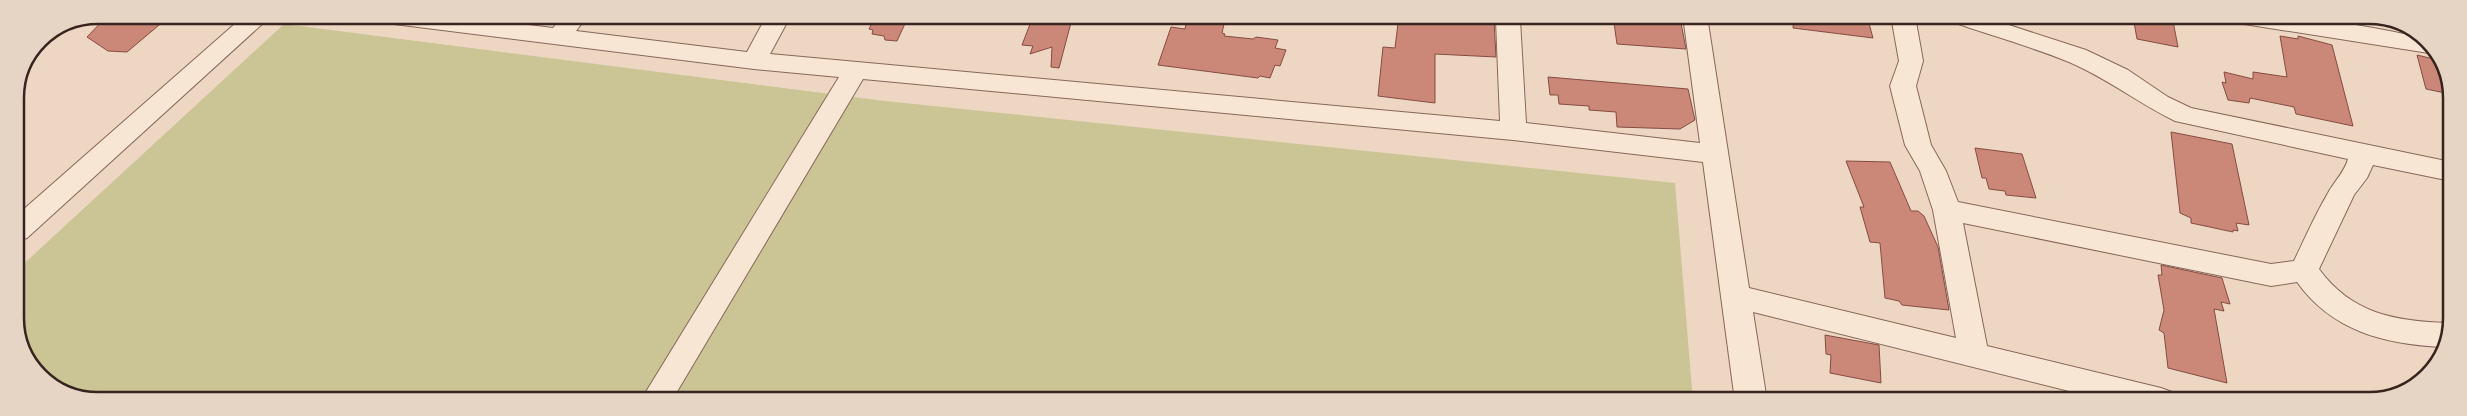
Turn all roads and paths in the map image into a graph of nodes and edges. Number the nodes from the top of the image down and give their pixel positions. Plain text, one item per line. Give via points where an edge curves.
1 (250, 24) edge
2 (457, 24) edge
3 (569, 24) edge
4 (774, 24) edge
5 (1508, 24) edge
6 (1696, 24) edge
7 (1904, 24) edge
8 (1981, 24) edge
9 (2001, 24) edge
10 (2357, 24) edge
11 (1992, 28) junction
12 (559, 37) junction
13 (2419, 43) edge
14 (754, 61) junction
15 (855, 71) junction
16 (1513, 131) junction
17 (2363, 153) junction
18 (1715, 154) junction
19 (2443, 170) edge
20 (1947, 210) junction
21 (24, 224) edge
22 (2304, 270) junction
23 (1736, 296) junction
24 (2441, 336) edge
25 (1974, 355) junction
26 (661, 392) edge
27 (1750, 392) edge
28 (2124, 392) edge

1 - 21 street
2 - 12 street
3 - 12 street
4 - 14 street
5 - 16 street
6 - 18 street
7 - 20 street via 1911,61 1903,86 1918,145 1933,171
8 - 11 street
9 - 11 street
10 - 13 street
11 - 17 street via 2077,56 2184,115
12 - 14 street
14 - 15 street
15 - 16 street
15 - 26 street
16 - 18 street
17 - 19 street
17 - 22 street via 2358,171 2340,195
18 - 23 street
20 - 22 street via 2271,275
20 - 25 street
22 - 24 street via 2323,295 2342,310 2375,324
23 - 25 street
23 - 27 street
25 - 28 street

